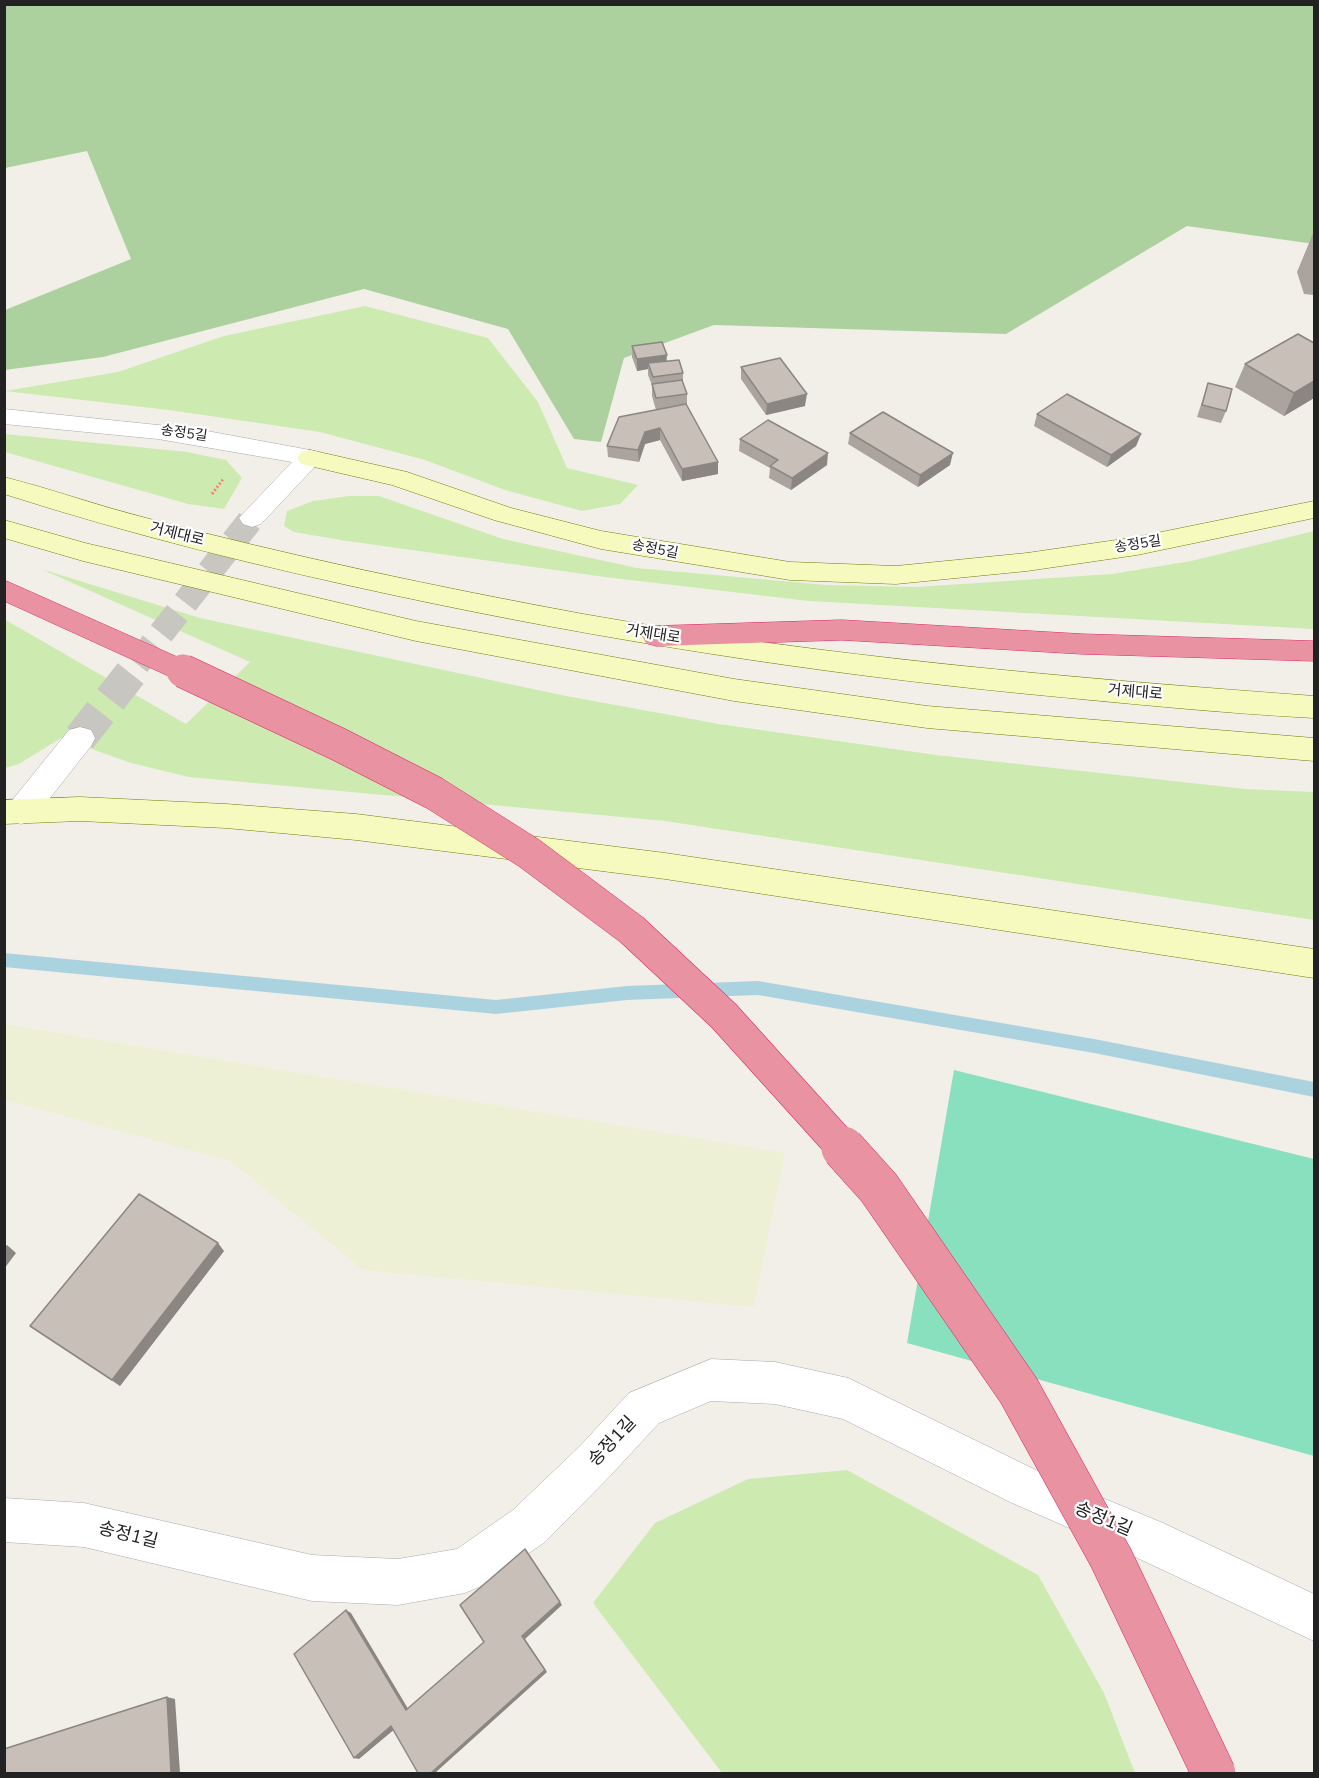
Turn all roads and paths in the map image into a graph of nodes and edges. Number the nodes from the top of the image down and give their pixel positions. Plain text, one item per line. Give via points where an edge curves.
1 (4, 416) edge
2 (310, 458) junction
3 (4, 485) edge
4 (1314, 510) edge
5 (252, 518) tunnel mouth
6 (4, 529) edge
7 (4, 589) edge
8 (656, 636) junction
9 (1314, 651) edge
10 (1314, 707) edge
11 (80, 738) tunnel mouth
12 (1314, 750) edge
13 (13, 812) edge
14 (1314, 964) edge
15 (4, 1520) edge
16 (1314, 1618) edge
17 (1214, 1773) edge

1 - 2 street, 송정5길 via 162,430
2 - 4 street, 송정5길 via 398,478 504,514 601,540 790,571 896,575 1027,562 1148,544
2 - 5 street
3 - 8 street, 거제대로 via 89,513 262,557
6 - 12 street via 83,552 416,631 734,690 927,717
7 - 17 highway, bridge via 338,744 444,799 529,853 632,930 724,1016 879,1188 1020,1391 1111,1558
8 - 9 highway via 842,630 1082,644
8 - 10 street, 거제대로 via 897,670
11 - 13 street
13 - 14 street via 91,809 356,827 665,866
15 - 16 street, 송정1길 via 84,1525 312,1578 398,1582 465,1570 530,1526 644,1408 711,1380 774,1383 848,1400 1025,1487 1147,1539

